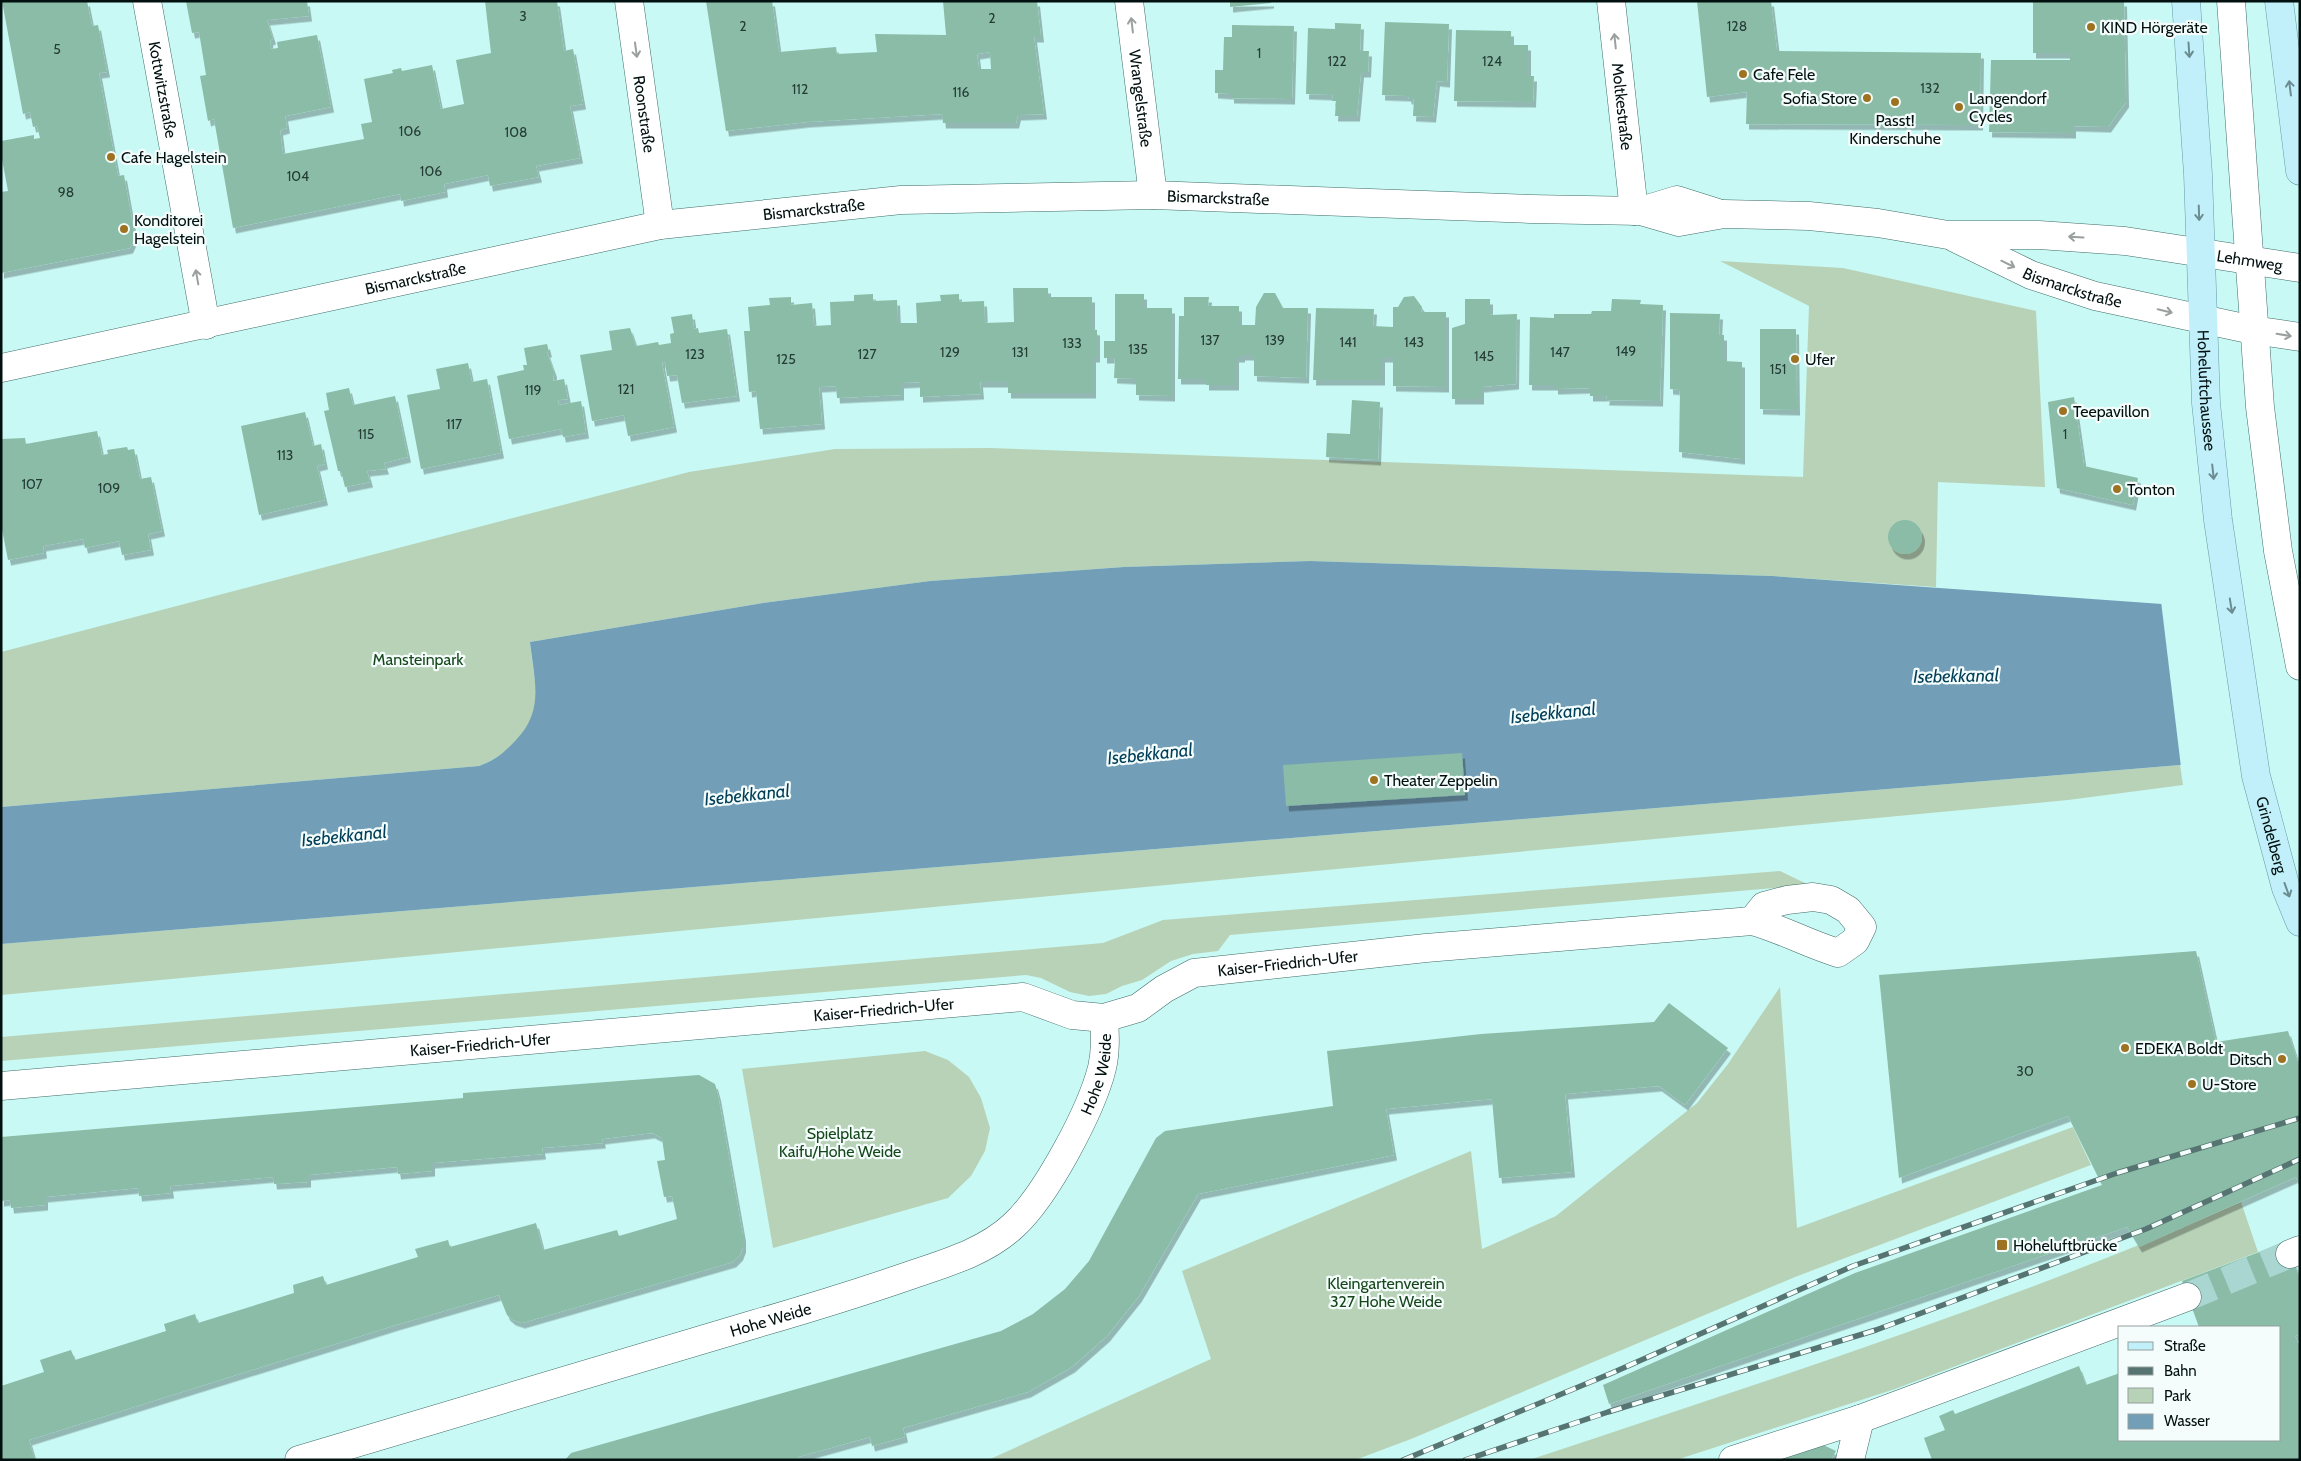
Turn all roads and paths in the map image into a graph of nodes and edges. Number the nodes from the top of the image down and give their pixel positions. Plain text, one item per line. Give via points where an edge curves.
1 (147, 1) edge
2 (629, 1) edge
3 (1130, 1) edge
4 (1611, 1) edge
5 (2186, 1) edge
6 (2231, 1) edge
7 (2279, 1) edge
8 (2300, 171) edge
9 (1153, 195) junction
10 (1638, 211) junction
11 (660, 225) junction
12 (1948, 235) junction
13 (2200, 252) junction
14 (2250, 260) junction
15 (2300, 268) edge
16 (2202, 319) junction
17 (206, 325) junction
18 (2253, 330) junction
19 (2300, 338) edge
20 (1, 368) edge
21 (2300, 666) edge
22 (2256, 776) joint
23 (1752, 921) dead end
24 (2300, 922) edge
25 (1104, 1018) junction
26 (1, 1086) edge
27 (2187, 1297) tunnel mouth
28 (1860, 1419) junction
29 (299, 1460) edge
30 (1733, 1460) edge
31 (1850, 1460) edge

17 -> 1 street, Kottwitzstraße
2 -> 11 street, Roonstraße
9 -> 3 street, Wrangelstraße
10 -> 4 street, Moltkestraße
5 -> 13 main road, Hoheluftchaussee
6 - 14 street
8 -> 7 main road
9 - 10 street, Bismarckstraße
9 - 11 street, Bismarckstraße via 901,200
10 - 12 street, Bismarckstraße via 1679,222 1724,214 1809,216
11 - 17 street, Bismarckstraße
13 -> 12 street, Bismarckstraße via 2091,238
12 -> 16 street, Bismarckstraße via 2031,275 2095,296
13 - 14 street, Lehmweg
13 - 16 main road, Hoheluftchaussee
14 - 15 street, Lehmweg
14 - 18 street
16 - 18 street
16 -> 22 main road, Hoheluftchaussee via 2206,403 2224,557
17 - 20 street, Bismarckstraße
18 -> 19 street
18 - 21 street via 2278,551
22 -> 24 main road, Grindelberg via 2286,888
23 - 25 street, Kaiser-Friedrich-Ufer via 1426,948 1194,973 1138,1008
25 - 26 street, Kaiser-Friedrich-Ufer via 1072,1015 1023,997
25 - 29 street, Hohe Weide via 1102,1068 1058,1166 1037,1199 1013,1227 988,1244 950,1262 853,1295
27 - 28 street
28 - 30 street
28 - 31 street

